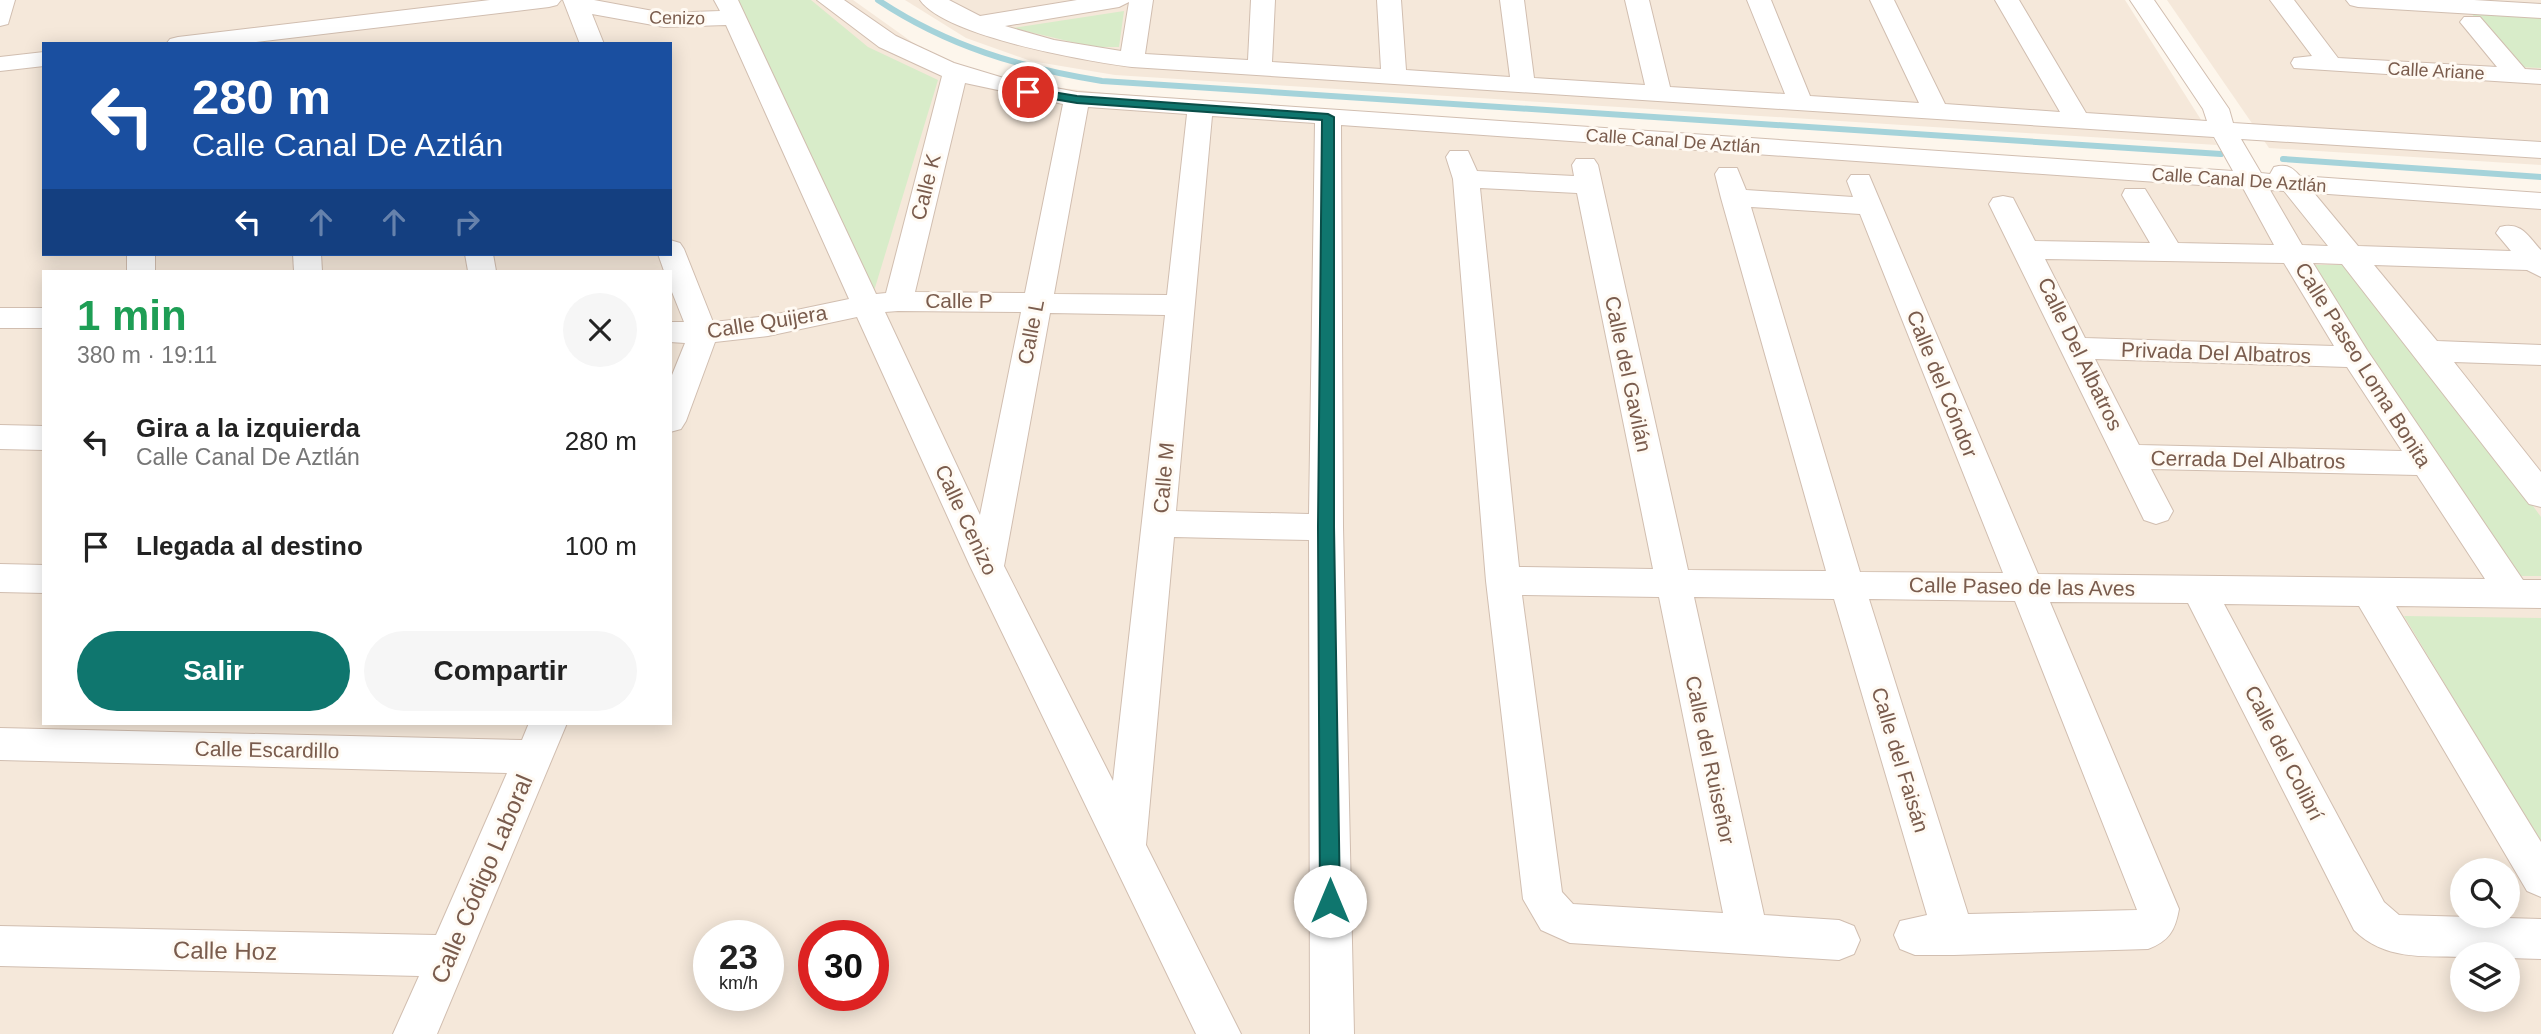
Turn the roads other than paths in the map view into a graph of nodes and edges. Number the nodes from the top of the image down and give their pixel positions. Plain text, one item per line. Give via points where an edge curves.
1 (3, 0) edge
2 (549, 0) edge
3 (829, 0) edge
4 (932, 0) edge
5 (1119, 0) edge
6 (1141, 0) edge
7 (1264, 0) edge
8 (1389, 0) edge
9 (1512, 0) edge
10 (1637, 0) edge
11 (1759, 0) edge
12 (1882, 0) edge
13 (2007, 0) edge
14 (2142, 0) edge
15 (2282, 0) edge
16 (2358, 0) edge
17 (576, 2) edge
18 (731, 9) edge
19 (2541, 10) edge
20 (0, 19) edge
21 (2472, 22) dead end
22 (974, 24) junction
23 (290, 38) edge
24 (215, 42) edge
25 (591, 42) edge
26 (42, 59) edge
27 (1132, 60) junction
28 (2303, 63) dead end
29 (0, 64) edge
30 (2331, 65) junction
31 (1260, 68) junction
32 (955, 74) junction
33 (1394, 75) junction
34 (2529, 77) edge
35 (1524, 85) junction
36 (1660, 95) junction
37 (1077, 99) junction
38 (1801, 104) junction
39 (1200, 109) junction
40 (1936, 112) junction
41 (1328, 117) junction
42 (2078, 121) junction
43 (2229, 123) junction
44 (2541, 150) edge
45 (2252, 180) junction
46 (2292, 183) junction
47 (2135, 195) dead end
48 (2541, 201) edge
49 (2003, 204) dead end
50 (2510, 233) dead end
51 (2029, 250) junction
52 (2169, 252) junction
53 (672, 254) edge
54 (2293, 254) junction
55 (2352, 255) junction
56 (2538, 265) edge
57 (898, 301) junction
58 (1037, 301) junction
59 (864, 304) junction
60 (1180, 305) junction
61 (0, 318) edge
62 (42, 318) edge
63 (672, 332) edge
64 (703, 334) junction
65 (2076, 348) junction
66 (2429, 351) junction
67 (2541, 355) edge
68 (2356, 357) junction
69 (672, 416) edge
70 (0, 437) edge
71 (42, 438) edge
72 (2131, 457) junction
73 (2425, 463) junction
74 (2529, 464) edge
75 (2541, 495) edge
76 (2156, 511) dead end
77 (1159, 524) junction
78 (1326, 527) junction
79 (987, 566) junction
80 (0, 578) edge
81 (42, 579) edge
82 (1503, 581) junction
83 (1672, 583) junction
84 (1847, 585) junction
85 (2026, 587) junction
86 (2199, 590) junction
87 (2369, 592) junction
88 (2527, 594) edge
89 (541, 740) edge
90 (0, 744) edge
91 (1126, 848) junction
92 (2541, 878) edge
93 (1748, 936) junction
94 (2541, 939) edge
95 (1839, 940) dead end
96 (0, 946) edge
97 (449, 956) junction
98 (415, 1034) edge
99 (1219, 1034) edge
100 (1332, 1034) edge

1 - 20 street
2 - 23 street via 433,24
3 - 32 street, Calle Canal De Aztlán via 898,50
4 - 22 street
5 - 22 street
6 - 27 street
7 - 31 street
8 - 33 street
9 - 35 street
10 - 36 street
11 - 38 street
12 - 40 street
13 - 42 street
14 - 43 street
15 - 30 street
16 - 19 street
17 - 18 street, Cenizo via 664,20
17 - 25 street
18 - 59 street, Calle Cenizo
21 - 34 street
22 - 27 street via 1058,49
23 - 24 street
26 - 29 street
27 - 31 street
28 - 30 street, Calle Ariane
30 - 34 street, Calle Ariane
31 - 33 street
32 - 37 street, Calle Canal De Aztlán via 1004,88
32 - 57 street, Calle K
33 - 35 street
35 - 36 street
36 - 38 street
37 - 39 street, Calle Canal De Aztlán
37 - 58 street, Calle L
38 - 40 street
39 - 41 street, Calle Canal De Aztlán
39 - 60 street, Calle M
40 - 42 street
41 - 45 street, Calle Canal De Aztlán
41 - 78 street
42 - 43 street
43 - 44 street
43 - 45 street, Calle Paseo Loma Bonita
43 - 46 street
45 - 46 street, Calle Canal De Aztlán
45 - 54 street, Calle Paseo Loma Bonita
46 - 48 street, Calle Canal De Aztlán
46 - 55 street
47 - 52 street
49 - 51 street, Calle Del Albatros
50 - 56 street
51 - 52 street, Calle Del Albatros
51 - 65 street, Calle Del Albatros
52 - 54 street, Calle Del Albatros
53 - 64 street
54 - 55 street, Calle Del Albatros
54 - 68 street, Calle Paseo Loma Bonita
55 - 56 street, Calle Del Albatros
55 - 66 street
57 - 58 street, Calle P
57 - 59 street, Calle P
58 - 60 street, Calle P
58 - 79 street, Calle L
59 - 64 street, Calle Quijera via 785,324
59 - 79 street, Calle Cenizo
60 - 77 street, Calle M
61 - 62 street
63 - 64 street, Calle Quijera
64 - 69 street
65 - 68 street, Privada Del Albatros
65 - 72 street, Calle Del Albatros
66 - 67 street
66 - 74 street
68 - 73 street, Calle Paseo Loma Bonita
70 - 71 street
72 - 73 street, Cerrada Del Albatros
72 - 76 street, Cerrada Del Albatros
73 - 88 street, Calle Paseo Loma Bonita
74 - 75 street
77 - 78 street
77 - 91 street, Calle M
78 - 100 street
79 - 91 street, Calle Cenizo
80 - 81 street
82 - 83 street, Calle Paseo de las Aves
82 - 83 street, Calle del Gavilán via 1462,168 1587,175
82 - 93 street via 1543,899 1556,916 1570,923
83 - 84 street, Calle Paseo de las Aves
83 - 93 street, Calle del Ruiseñor
84 - 85 street, Calle Paseo de las Aves
84 - 85 street, Calle del Faisán via 1934,935 2148,929 2156,922 2158,909
84 - 85 street, Calle del Cóndor via 1731,186 1864,193
85 - 86 street, Calle Paseo de las Aves
86 - 87 street, Calle Paseo de las Aves
86 - 94 street, Calle del Colibrí via 2369,916 2395,934
87 - 88 street, Calle Paseo de las Aves
87 - 92 street
89 - 90 street, Calle Escardillo
89 - 97 street, Calle Código Laboral
91 - 99 street, Calle Cenizo
93 - 95 street
96 - 97 street, Calle Hoz
97 - 98 street, Calle Código Laboral

